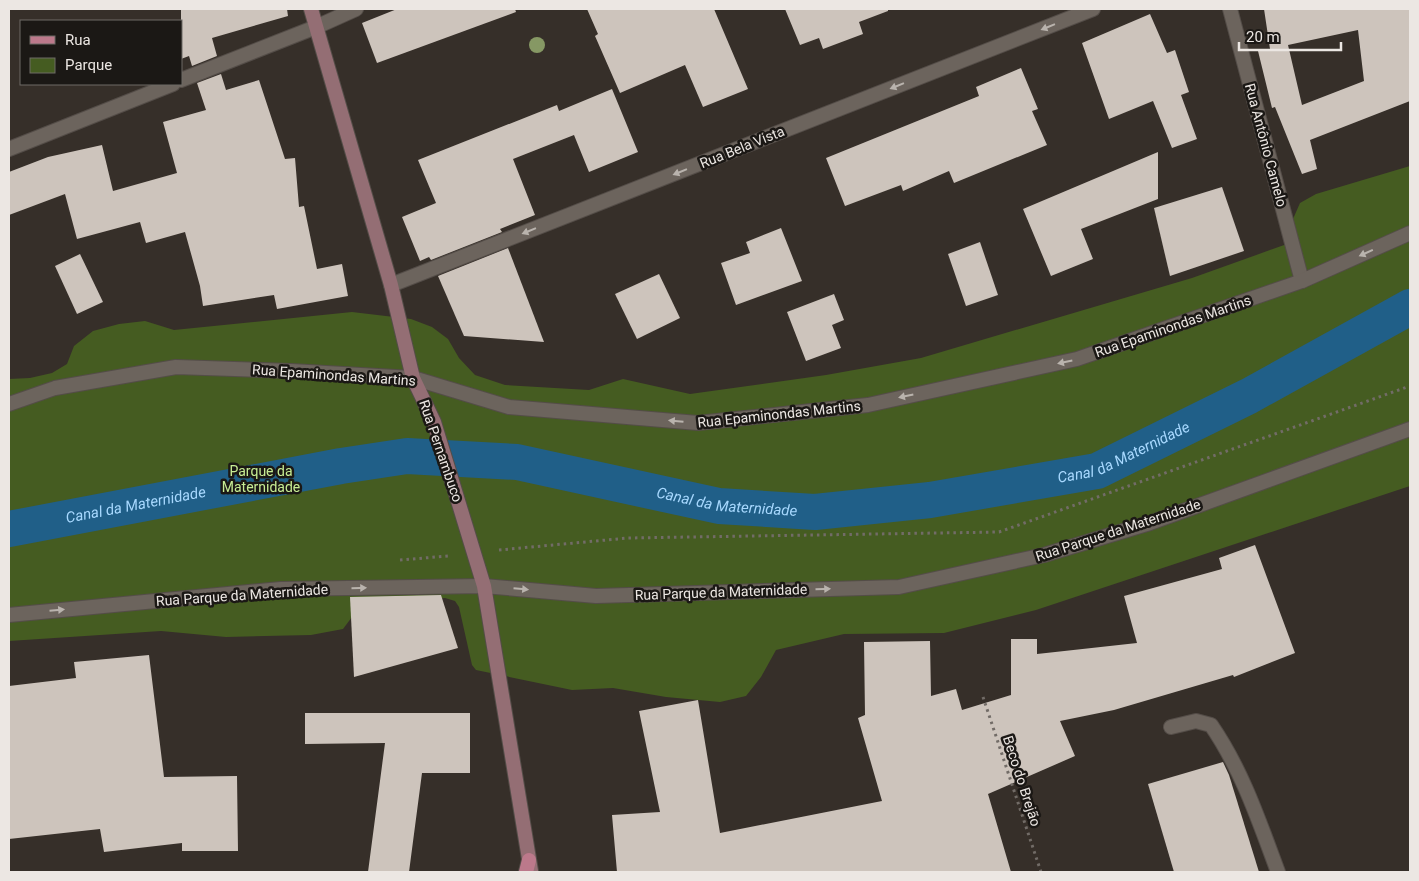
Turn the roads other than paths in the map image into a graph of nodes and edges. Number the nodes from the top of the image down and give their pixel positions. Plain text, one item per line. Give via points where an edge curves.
1 (311, 9) edge
2 (356, 9) edge
3 (1093, 9) edge
4 (1230, 9) edge
5 (316, 27) junction
6 (182, 80) edge
7 (170, 85) edge
8 (9, 149) edge
9 (1410, 233) edge
10 (1302, 281) junction
11 (391, 286) junction
12 (413, 378) junction
13 (9, 404) edge
14 (1410, 429) edge
15 (484, 586) junction
16 (9, 615) edge
17 (1171, 727) dead end
18 (528, 868) edge
19 (1278, 872) edge

1 - 5 main road, Rua Pernambuco
2 - 5 street
3 -> 11 street, Rua Bela Vista
4 - 10 street, Rua Antônio Camelo
5 - 6 street
5 - 11 main road, Rua Pernambuco
7 - 8 street
9 -> 10 street, Rua Epaminondas Martins
10 -> 12 street, Rua Epaminondas Martins via 1077,359 868,405 698,423 510,408
11 - 12 main road, Rua Pernambuco
12 - 13 street, Rua Epaminondas Martins via 176,367 55,388
12 - 15 main road, Rua Pernambuco via 434,422
15 -> 14 street, Rua Parque da Maternidade via 596,596 899,587 1044,556 1150,523
16 -> 15 street, Rua Parque da Maternidade via 281,589
15 - 18 main road, Rua Pernambuco
17 - 19 street via 1196,720 1211,724 1238,770

